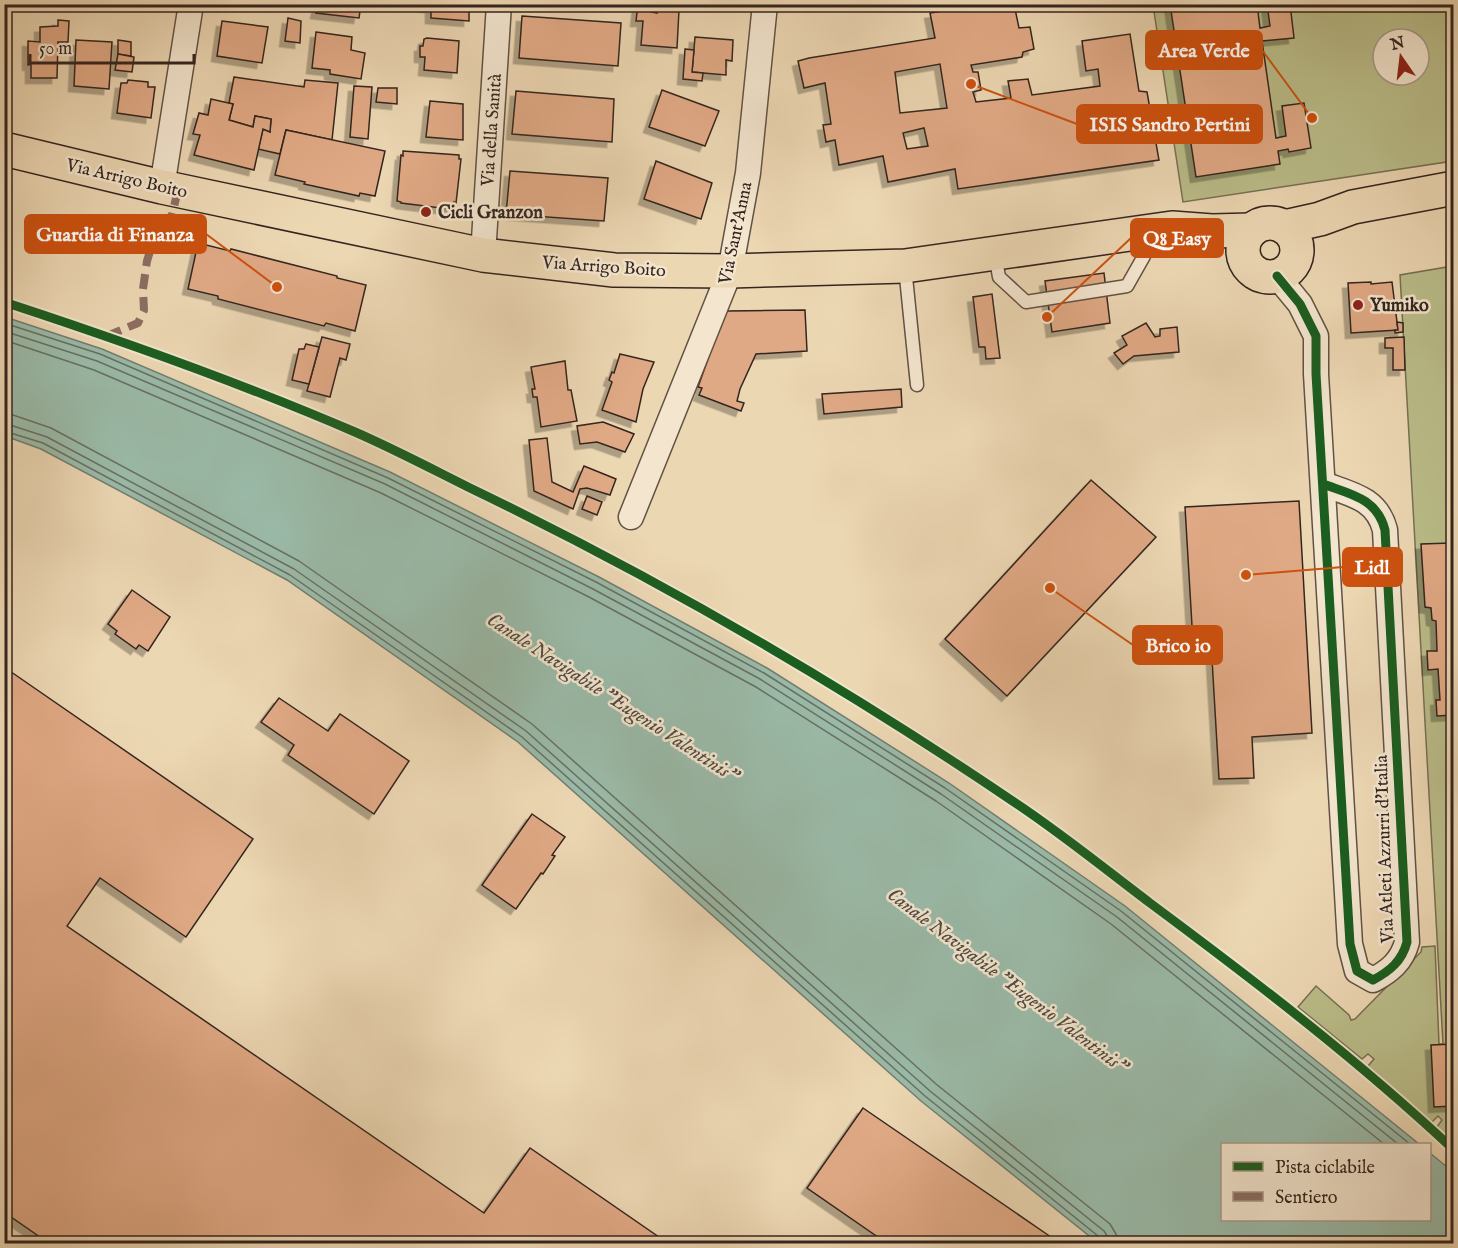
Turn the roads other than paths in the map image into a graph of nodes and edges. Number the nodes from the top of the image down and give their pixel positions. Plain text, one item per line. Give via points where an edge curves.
1 (191, 4) edge
2 (499, 4) edge
3 (765, 4) edge
4 (4, 149) edge
5 (162, 187) junction
6 (1454, 188) edge
7 (1141, 232) junction
8 (1248, 238) junction
9 (1287, 252) junction
10 (995, 253) junction
11 (483, 255) junction
12 (905, 266) junction
13 (730, 271) junction
14 (917, 385) dead end
15 (1323, 484) junction
16 (631, 517) dead end

1 - 5 street
2 - 11 street, Via della Sanità
3 - 13 street, Via Sant'Anna via 748,173
4 - 5 main road, Via Arrigo Boito
5 - 11 main road, Via Arrigo Boito
6 - 9 main road via 1353,207 1320,219
7 - 8 main road, Via Arrigo Boito via 1172,228
7 - 10 main road, Via Arrigo Boito
7 - 10 lane via 1144,256 1127,286 1026,302 999,277
8 - 9 main road, Via Arrigo Boito via 1267,223
8 - 9 main road via 1246,262 1252,270 1268,276
9 - 15 street, Via Atleti Azzurri d'Italia via 1300,304 1316,336
10 - 12 main road, Via Arrigo Boito
11 - 13 main road, Via Arrigo Boito via 614,270
12 - 13 main road, Via Arrigo Boito
12 - 14 lane
13 - 16 street, Via Sant'Anna
15 - 15 street, Via Atleti Azzurri d'Italia via 1350,944 1357,971 1373,980 1403,956 1407,942 1385,530 1374,506

